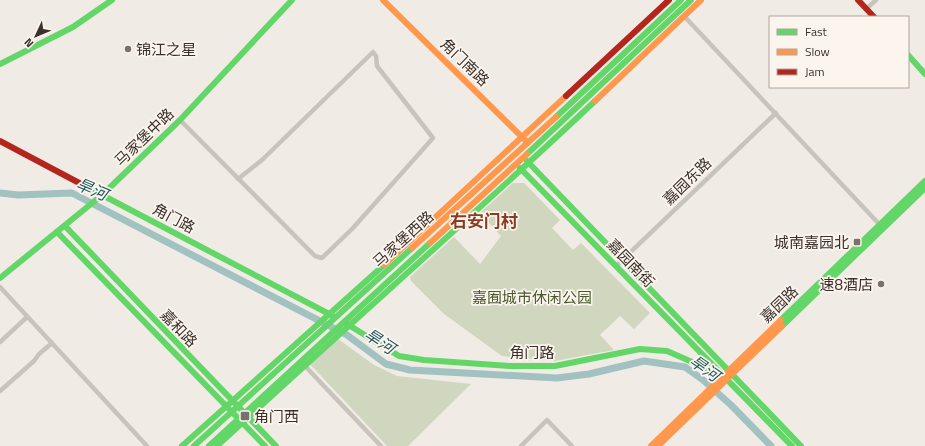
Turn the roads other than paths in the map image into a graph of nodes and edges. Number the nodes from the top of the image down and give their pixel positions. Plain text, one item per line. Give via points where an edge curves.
1 (112, 0) edge
2 (292, 0) edge
3 (383, 0) edge
4 (669, 0) edge
5 (681, 0) edge
6 (691, 0) edge
7 (701, 0) edge
8 (858, 0) edge
9 (876, 0) edge
10 (866, 9) junction
11 (684, 16) junction
12 (873, 16) edge
13 (909, 56) edge
14 (0, 64) edge
15 (925, 74) edge
16 (776, 113) junction
17 (180, 120) junction
18 (522, 136) junction
19 (0, 141) edge
20 (528, 143) junction
21 (523, 157) junction
22 (529, 163) junction
23 (516, 164) junction
24 (522, 170) junction
25 (238, 179) junction
26 (925, 181) edge
27 (925, 188) edge
28 (101, 196) junction
29 (880, 225) junction
30 (65, 226) junction
31 (57, 232) junction
32 (622, 261) junction
33 (616, 266) junction
34 (0, 278) edge
35 (0, 287) edge
36 (27, 317) junction
37 (331, 318) junction
38 (341, 323) junction
39 (348, 326) junction
40 (318, 330) junction
41 (0, 342) edge
42 (52, 343) junction
43 (304, 365) junction
44 (725, 378) junction
45 (0, 391) edge
46 (704, 397) junction
47 (231, 401) junction
48 (226, 406) junction
49 (237, 407) junction
50 (232, 412) junction
51 (246, 416) junction
52 (240, 421) junction
53 (147, 446) edge
54 (182, 446) edge
55 (194, 446) edge
56 (209, 446) edge
57 (217, 446) edge
58 (265, 446) edge
59 (276, 446) edge
60 (381, 446) edge
61 (521, 446) edge
62 (572, 446) edge
63 (651, 446) edge
64 (658, 446) edge
65 (792, 446) edge
66 (801, 446) edge

1 - 14 main road via 73,27
2 - 17 main road, 马家堡中路
3 - 18 main road, 角门南路
4 - 18 main road, 马家堡西路
5 - 20 main road, 马家堡西路
6 - 21 main road, 马家堡西路
7 - 11 main road, 马家堡西路
8 - 10 main road
9 - 10 street
10 - 12 main road
11 - 16 street
11 - 22 main road, 马家堡西路
13 - 15 main road
16 - 29 street
16 - 32 street, 嘉园东路
17 - 25 street
17 - 28 main road, 马家堡中路
18 - 20 main road, 角门南路
18 - 37 main road, 马家堡西路
19 - 28 main road, 角门路
20 - 37 main road, 马家堡西路
21 - 22 main road, 嘉园南街
21 - 23 main road, 马家堡西路
22 - 24 main road, 马家堡西路
22 - 32 main road, 嘉园南街
23 - 24 main road, 嘉园南街
23 - 38 main road, 马家堡西路
24 - 33 main road, 嘉园南街
24 - 39 main road, 马家堡西路
25 - 25 street via 262,160 373,52 377,66 433,138 353,228 322,258 314,256
26 - 29 main road, 嘉园路
27 - 44 main road, 嘉园路
28 - 30 main road, 马家堡中路
28 - 37 main road, 角门路
29 - 44 main road, 嘉园路
30 - 31 main road, 马家堡中路
30 - 47 main road, 嘉和路
31 - 34 main road, 马家堡中路
31 - 48 main road, 嘉和路
32 - 33 street, 嘉园东路
32 - 44 main road, 嘉园南街
33 - 44 main road, 嘉园南街
35 - 36 street
36 - 41 street
36 - 42 street
37 - 40 main road, 马家堡西路
38 - 39 main road, 角门路
38 - 51 main road, 马家堡西路
39 - 43 main road, 马家堡西路
39 - 44 main road, 角门路 via 399,356 424,360 510,366 555,366 640,349 667,351
40 - 47 main road, 马家堡西路
40 - 49 main road, 马家堡西路
42 - 45 street
42 - 53 street
43 - 51 main road, 马家堡西路
43 - 60 street
44 - 46 main road, 嘉园路
44 - 65 main road, 角门路
44 - 66 main road, 角门路
46 - 63 main road, 嘉园路
46 - 64 main road, 嘉园路
47 - 48 main road, 马家堡西路
47 - 49 main road, 嘉和路
48 - 50 main road, 嘉和路
48 - 54 main road, 马家堡西路
49 - 50 main road, 马家堡西路
49 - 51 main road, 嘉和路
50 - 52 main road, 嘉和路
50 - 55 main road, 马家堡西路
51 - 52 main road, 马家堡西路
51 - 59 main road, 嘉和路
52 - 56 main road, 马家堡西路
52 - 57 main road, 马家堡西路
52 - 58 main road, 嘉和路
61 - 62 street via 547,420

